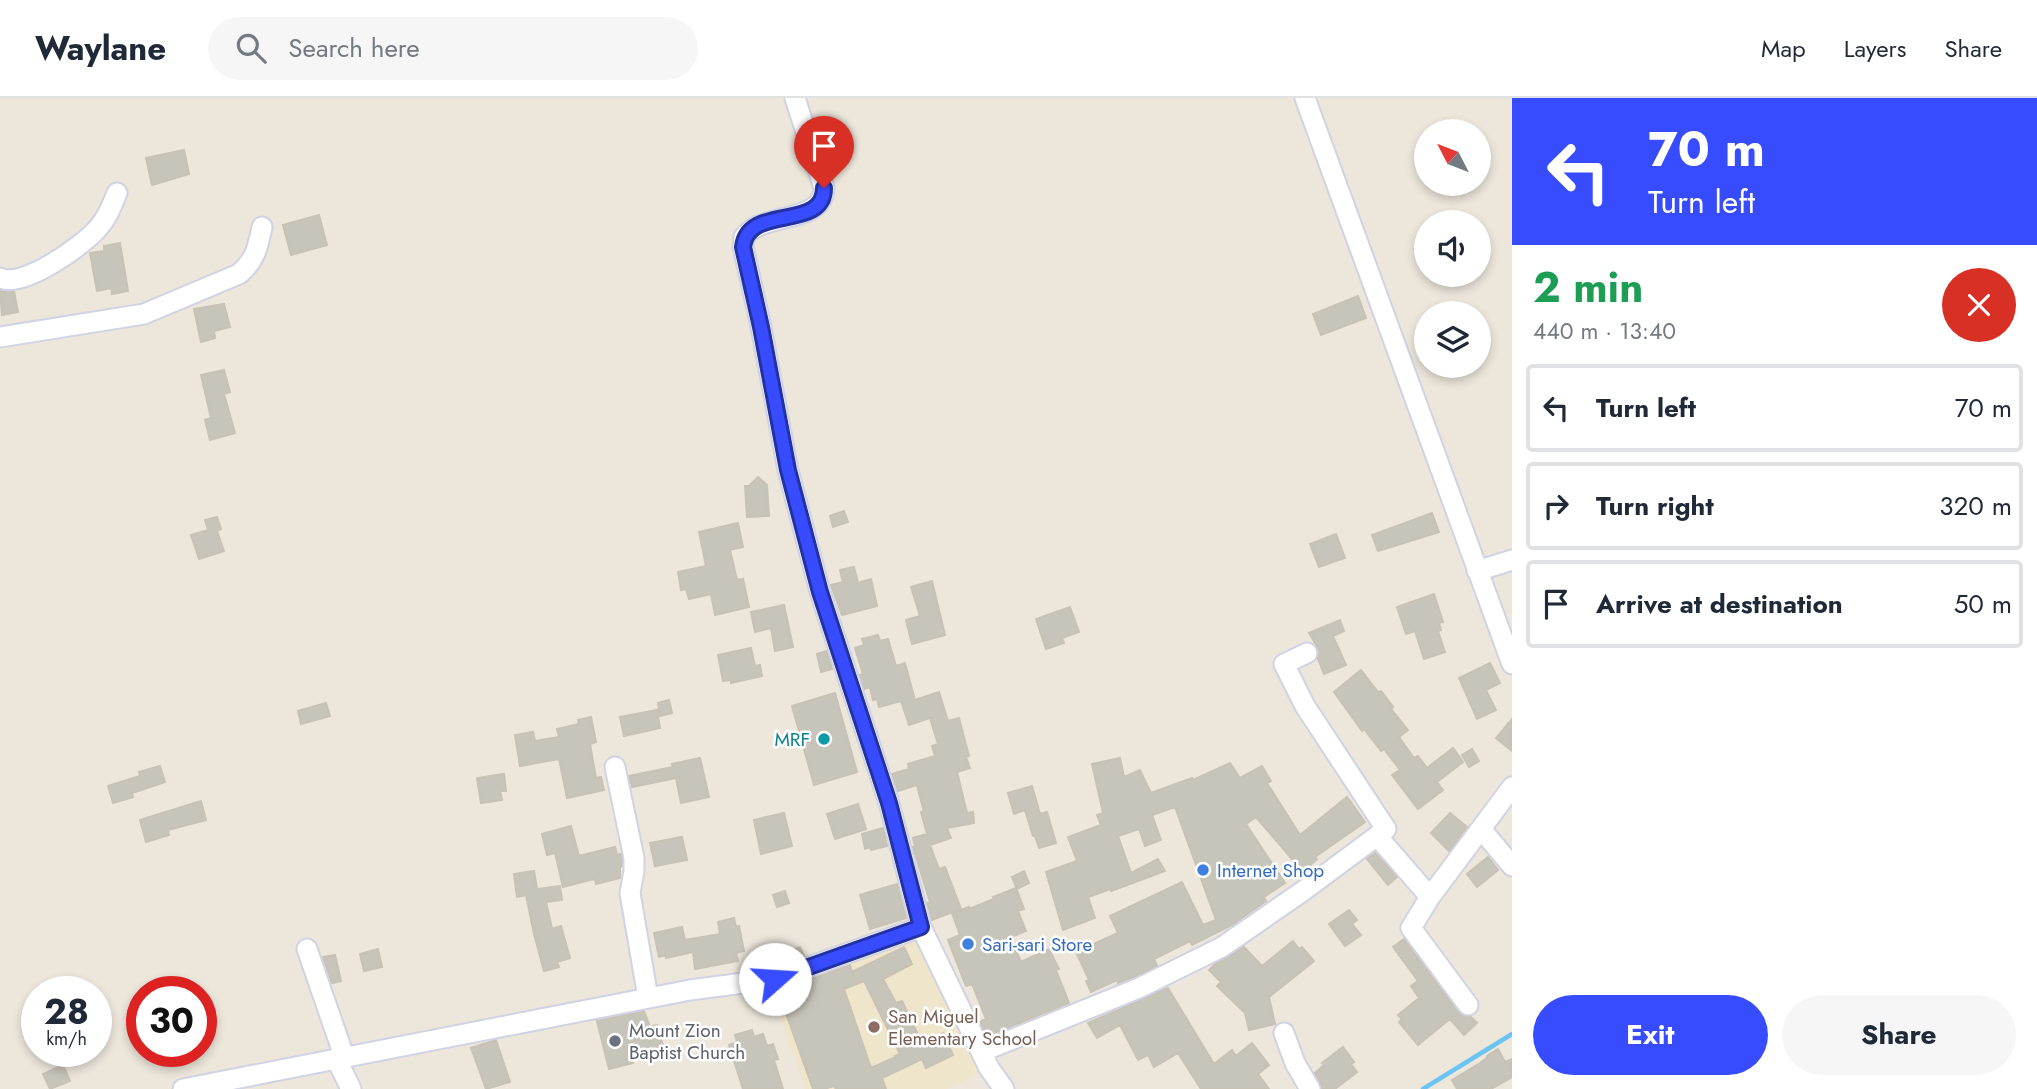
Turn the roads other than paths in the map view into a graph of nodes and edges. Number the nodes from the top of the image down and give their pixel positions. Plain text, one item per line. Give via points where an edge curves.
1 (796, 98) edge
2 (1305, 98) edge
3 (117, 193) dead end
4 (262, 228) dead end
5 (0, 278) edge
6 (0, 337) edge
7 (1512, 560) edge
8 (1478, 572) junction
9 (1307, 653) dead end
10 (1512, 664) edge
11 (615, 767) dead end
12 (1512, 787) edge
13 (1481, 829) junction
14 (1377, 836) junction
15 (1512, 866) edge
16 (1430, 897) junction
17 (921, 927) junction
18 (307, 948) dead end
19 (648, 998) junction
20 (1468, 1005) dead end
21 (1284, 1033) dead end
22 (981, 1052) junction
23 (340, 1057) junction
24 (183, 1089) edge
25 (351, 1089) edge
26 (1004, 1089) edge
27 (1310, 1089) edge

1 - 17 street via 824,194 813,210 758,225 744,237 743,247 788,470 820,592 889,803
2 - 8 street
3 - 5 street via 98,229 49,266 9,281
4 - 6 street via 256,254 239,274 144,314
7 - 8 street
8 - 10 street
9 - 14 street via 1284,664 1305,706 1386,829
11 - 19 street via 634,858 630,893
12 - 13 street
13 - 15 street
13 - 16 street
14 - 16 street
14 - 22 street via 1222,947 1139,988
16 - 20 street via 1411,928
17 - 19 street via 775,979
17 - 22 street
18 - 23 street
19 - 23 street
21 - 27 street
22 - 26 street
23 - 24 street
23 - 25 street

